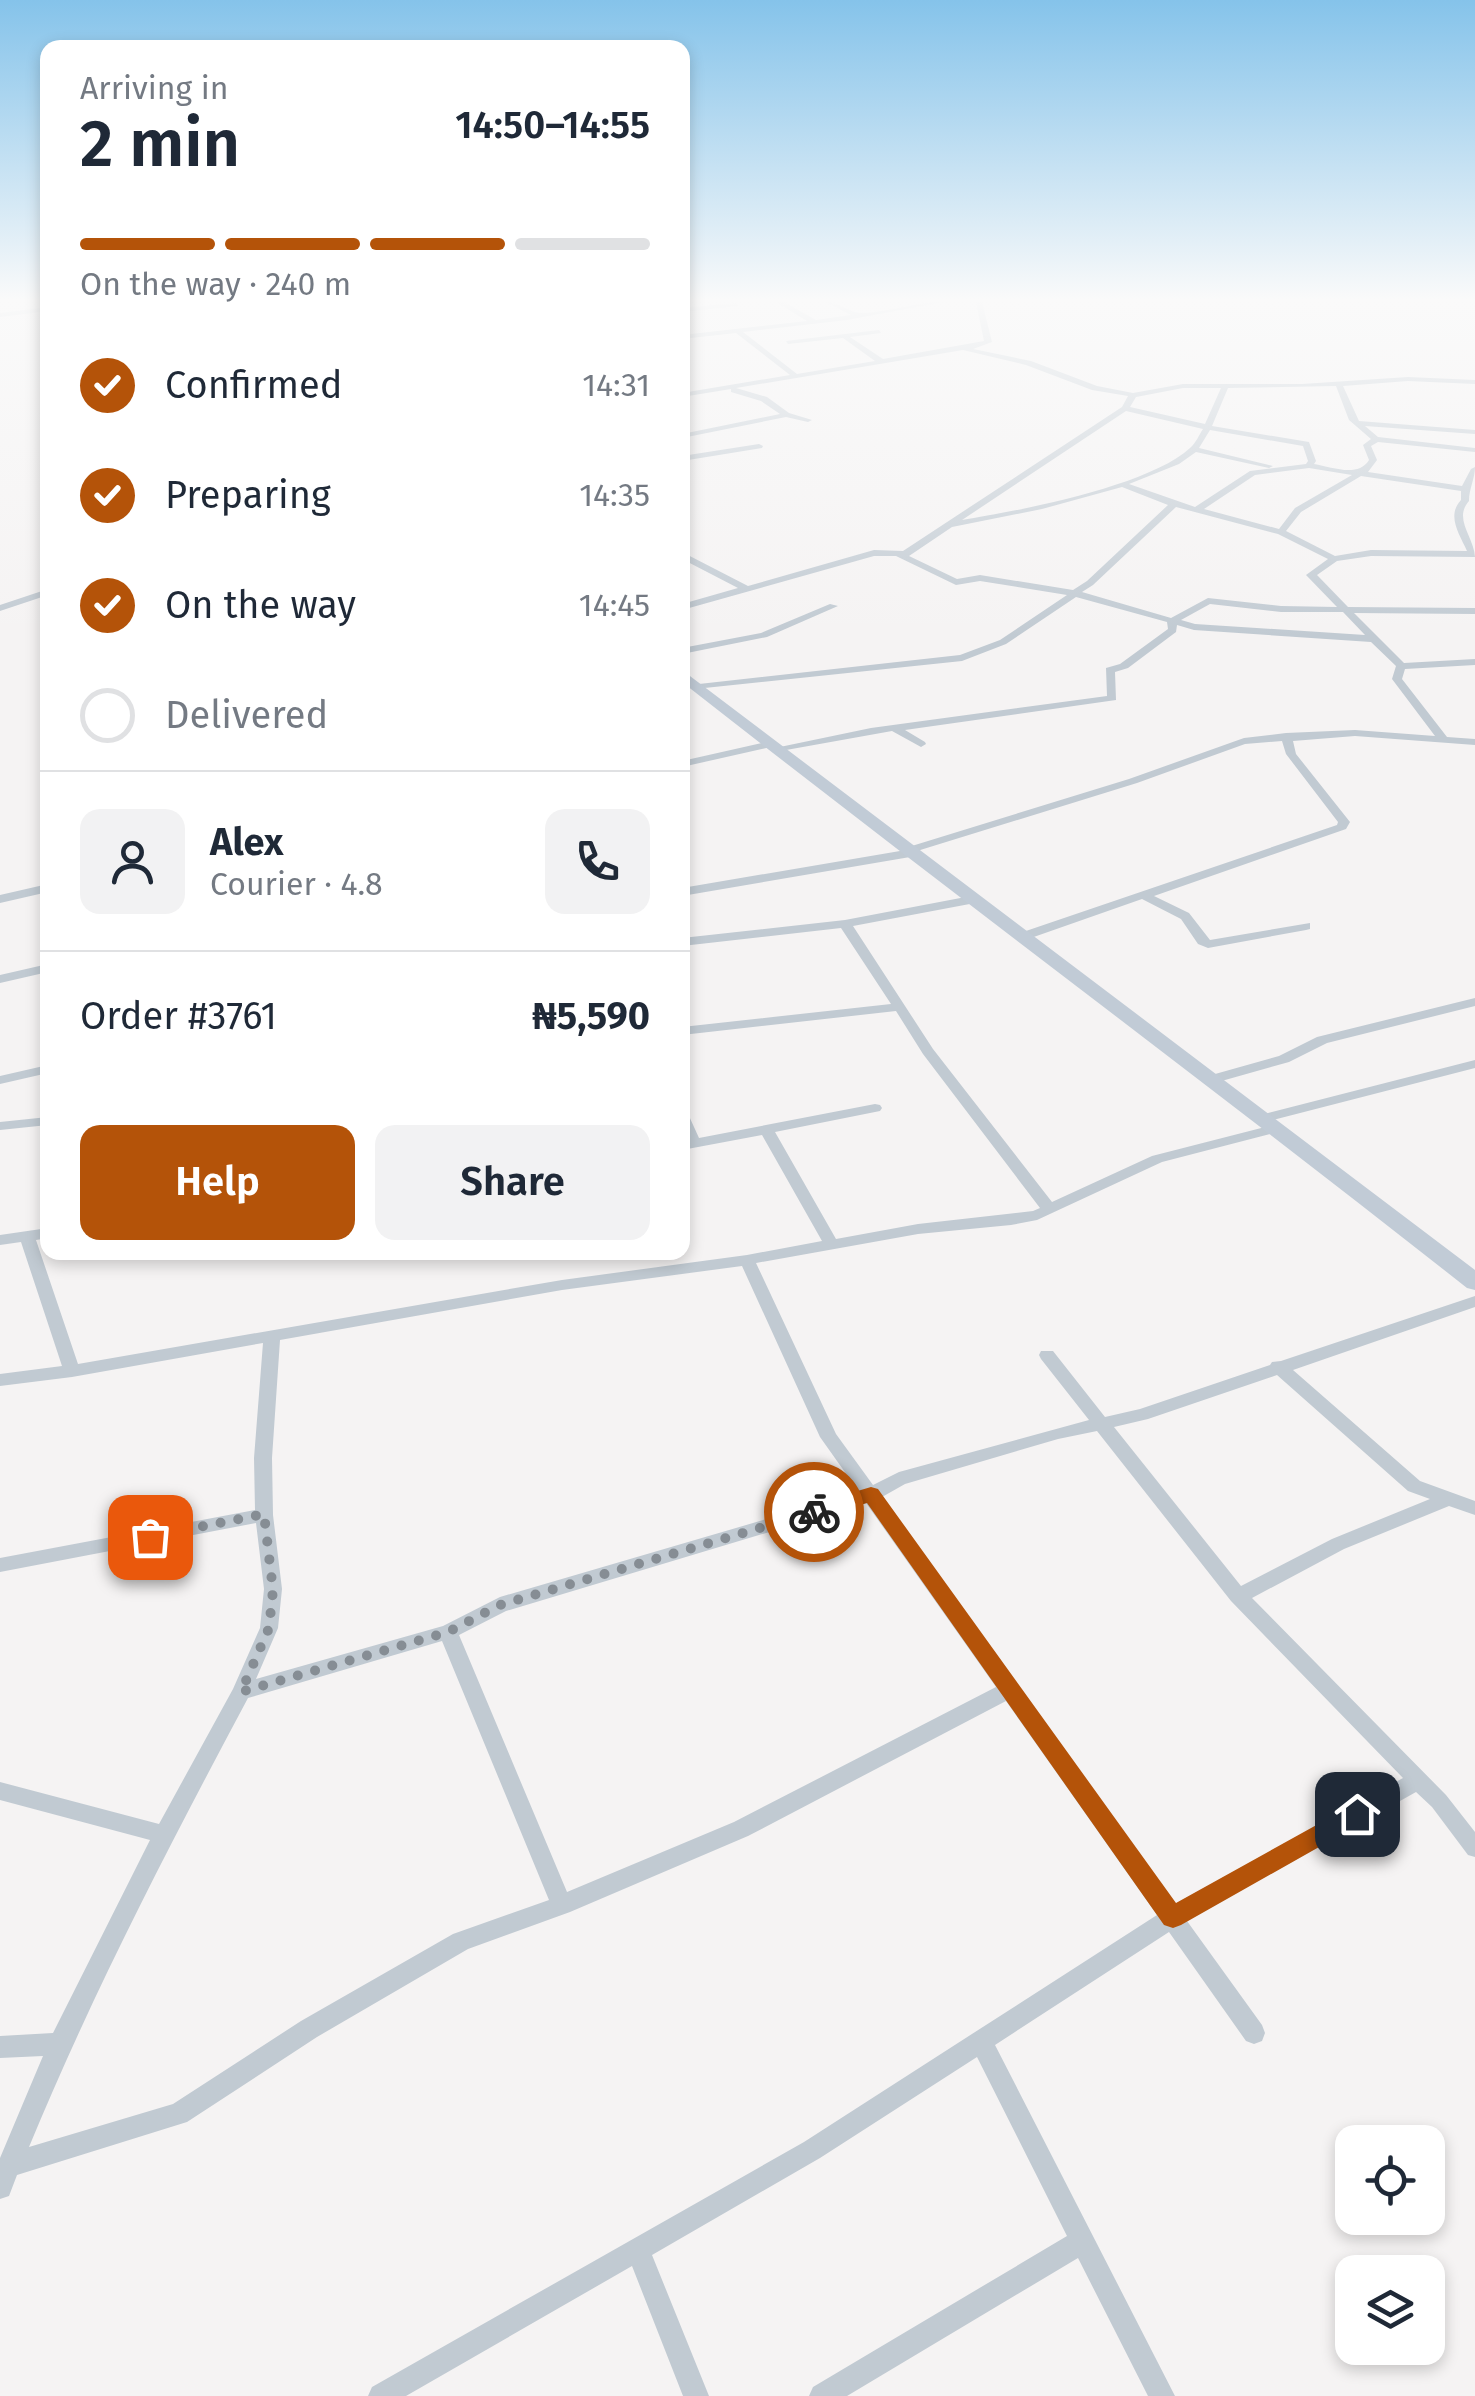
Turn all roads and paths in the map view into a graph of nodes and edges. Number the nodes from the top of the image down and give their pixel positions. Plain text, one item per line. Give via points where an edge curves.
1 (1116, 414) edge
2 (1151, 414) edge
3 (1212, 414) edge
4 (1350, 414) edge
5 (786, 415) joint
6 (808, 420) dead end
7 (1360, 424) junction
8 (691, 426) dead end
9 (1206, 426) junction
10 (1475, 432) edge
11 (700, 434) junction
12 (690, 435) edge
13 (1376, 438) junction
14 (759, 446) dead end
15 (1195, 449) junction
16 (1475, 450) edge
17 (722, 451) junction
18 (690, 457) edge
19 (1309, 466) junction
20 (1278, 468) junction
21 (1475, 468) edge
22 (1359, 474) junction
23 (1126, 486) junction
24 (1466, 489) junction
25 (1174, 504) junction
26 (1459, 507) junction
27 (1198, 509) junction
28 (1475, 510) edge
29 (946, 524) junction
30 (1281, 532) junction
31 (1474, 554) edge
32 (900, 556) junction
33 (690, 559) edge
34 (1334, 559) junction
35 (745, 588) junction
36 (1074, 594) junction
37 (40, 595) edge
38 (690, 605) edge
39 (833, 606) dead end
40 (0, 608) edge
41 (1475, 610) edge
42 (1343, 611) junction
43 (1172, 621) junction
44 (1376, 639) junction
45 (690, 649) edge
46 (1475, 662) edge
47 (1401, 666) junction
48 (691, 680) edge
49 (896, 728) junction
50 (1286, 736) junction
51 (1444, 740) junction
52 (1475, 742) edge
53 (921, 744) dead end
54 (775, 747) junction
55 (690, 763) edge
56 (910, 852) junction
57 (40, 890) edge
58 (690, 891) edge
59 (1145, 896) junction
60 (0, 898) edge
61 (970, 900) junction
62 (845, 924) junction
63 (1306, 926) dead end
64 (1024, 936) junction
65 (690, 941) edge
66 (40, 970) edge
67 (0, 979) edge
68 (1475, 1002) edge
69 (900, 1007) junction
70 (690, 1030) edge
71 (1475, 1064) edge
72 (40, 1072) edge
73 (1213, 1079) junction
74 (0, 1080) edge
75 (874, 1108) dead end
76 (40, 1122) edge
77 (1271, 1123) junction
78 (0, 1126) edge
79 (767, 1130) junction
80 (690, 1145) edge
81 (1048, 1208) junction
82 (40, 1234) edge
83 (27, 1236) junction
84 (0, 1240) edge
85 (831, 1244) junction
86 (747, 1260) junction
87 (1475, 1282) edge
88 (1475, 1301) edge
89 (272, 1336) junction
90 (1046, 1355) dead end
91 (1278, 1366) junction
92 (72, 1371) junction
93 (0, 1380) edge
94 (1097, 1424) junction
95 (871, 1494) junction
96 (1447, 1498) junction
97 (1475, 1508) edge
98 (264, 1514) junction
99 (0, 1565) edge
100 (1238, 1596) junction
101 (448, 1632) junction
102 (1011, 1689) junction
103 (241, 1692) junction
104 (1418, 1780) junction
105 (0, 1791) edge
106 (164, 1835) junction
107 (1475, 1848) edge
108 (562, 1905) junction
109 (1173, 1917) junction
110 (1254, 2033) dead end
111 (981, 2041) junction
112 (60, 2044) junction
113 (0, 2047) edge
114 (10, 2165) junction
115 (0, 2187) edge
116 (1081, 2242) junction
117 (638, 2250) junction
118 (380, 2396) edge
119 (696, 2396) edge
120 (822, 2396) edge
121 (1162, 2396) edge

1 - 29 street
2 - 9 street
3 - 9 street
4 - 7 street
5 - 6 street
5 - 11 street
7 - 10 street
7 - 13 street
8 - 11 street
9 - 15 street
9 - 19 street via 1300,441 1311,453
11 - 12 street
11 - 17 street
13 - 16 street
13 - 22 street via 1367,445 1370,468
14 - 17 street
15 - 20 street
15 - 23 street
17 - 18 street
19 - 20 street
19 - 22 street
20 - 27 street via 1252,472
21 - 24 street
22 - 24 street
22 - 30 street via 1298,510
23 - 25 street
23 - 29 street via 997,519
24 - 26 street
25 - 27 street
25 - 36 street
26 - 28 street
26 - 31 street via 1458,522
27 - 30 street
29 - 32 street
30 - 34 street
31 - 34 street via 1371,552
32 - 35 street via 874,553
32 - 36 street via 956,582 980,578
33 - 35 street
34 - 42 street via 1311,575
35 - 38 street
36 - 43 street
36 - 48 street via 1003,642 962,658
37 - 40 street
39 - 45 street via 764,635
41 - 42 street
42 - 43 street via 1208,601
42 - 44 street
43 - 44 street
43 - 49 street via 1174,630 1110,670 1112,698
44 - 47 street
46 - 47 street
47 - 51 street via 1397,679
48 - 54 main road
49 - 53 street
49 - 54 street
50 - 51 street
50 - 56 street via 1244,741
50 - 59 street via 1342,827
51 - 52 street
54 - 55 street
54 - 56 main road
56 - 58 street
56 - 61 main road
57 - 60 street
59 - 63 street via 1185,916 1208,944
59 - 64 street
61 - 62 street
61 - 64 main road
62 - 65 street
62 - 69 street
64 - 73 main road
66 - 67 street
68 - 73 street via 1322,1040 1284,1059
69 - 70 street
69 - 81 street
71 - 77 street
72 - 74 street
73 - 77 main road
75 - 79 street
76 - 78 street
77 - 81 street via 1157,1159
77 - 87 main road
79 - 80 street
79 - 85 street
81 - 85 street via 1011,1220
82 - 83 street
83 - 84 street
83 - 92 street
85 - 86 street
86 - 89 street
86 - 95 street via 829,1437
88 - 91 street
89 - 92 street
89 - 98 street
90 - 94 street
91 - 94 street via 1142,1415
91 - 96 street via 1414,1486
92 - 93 street
94 - 95 street via 898,1479
94 - 100 street
95 - 101 street via 500,1605
95 - 102 street
96 - 97 street
96 - 100 street
98 - 99 street
98 - 103 street via 273,1590 269,1628
100 - 104 street
101 - 103 street
101 - 108 street
102 - 108 street via 741,1829
102 - 109 street
103 - 106 street
104 - 107 street
104 - 109 street
105 - 106 street
106 - 112 street
108 - 114 street via 461,1941 178,2114
109 - 110 street
109 - 111 street
111 - 116 street
111 - 117 street via 812,2150
112 - 113 street
112 - 114 street
114 - 115 street
116 - 120 street
116 - 121 street
117 - 118 street
117 - 119 street

